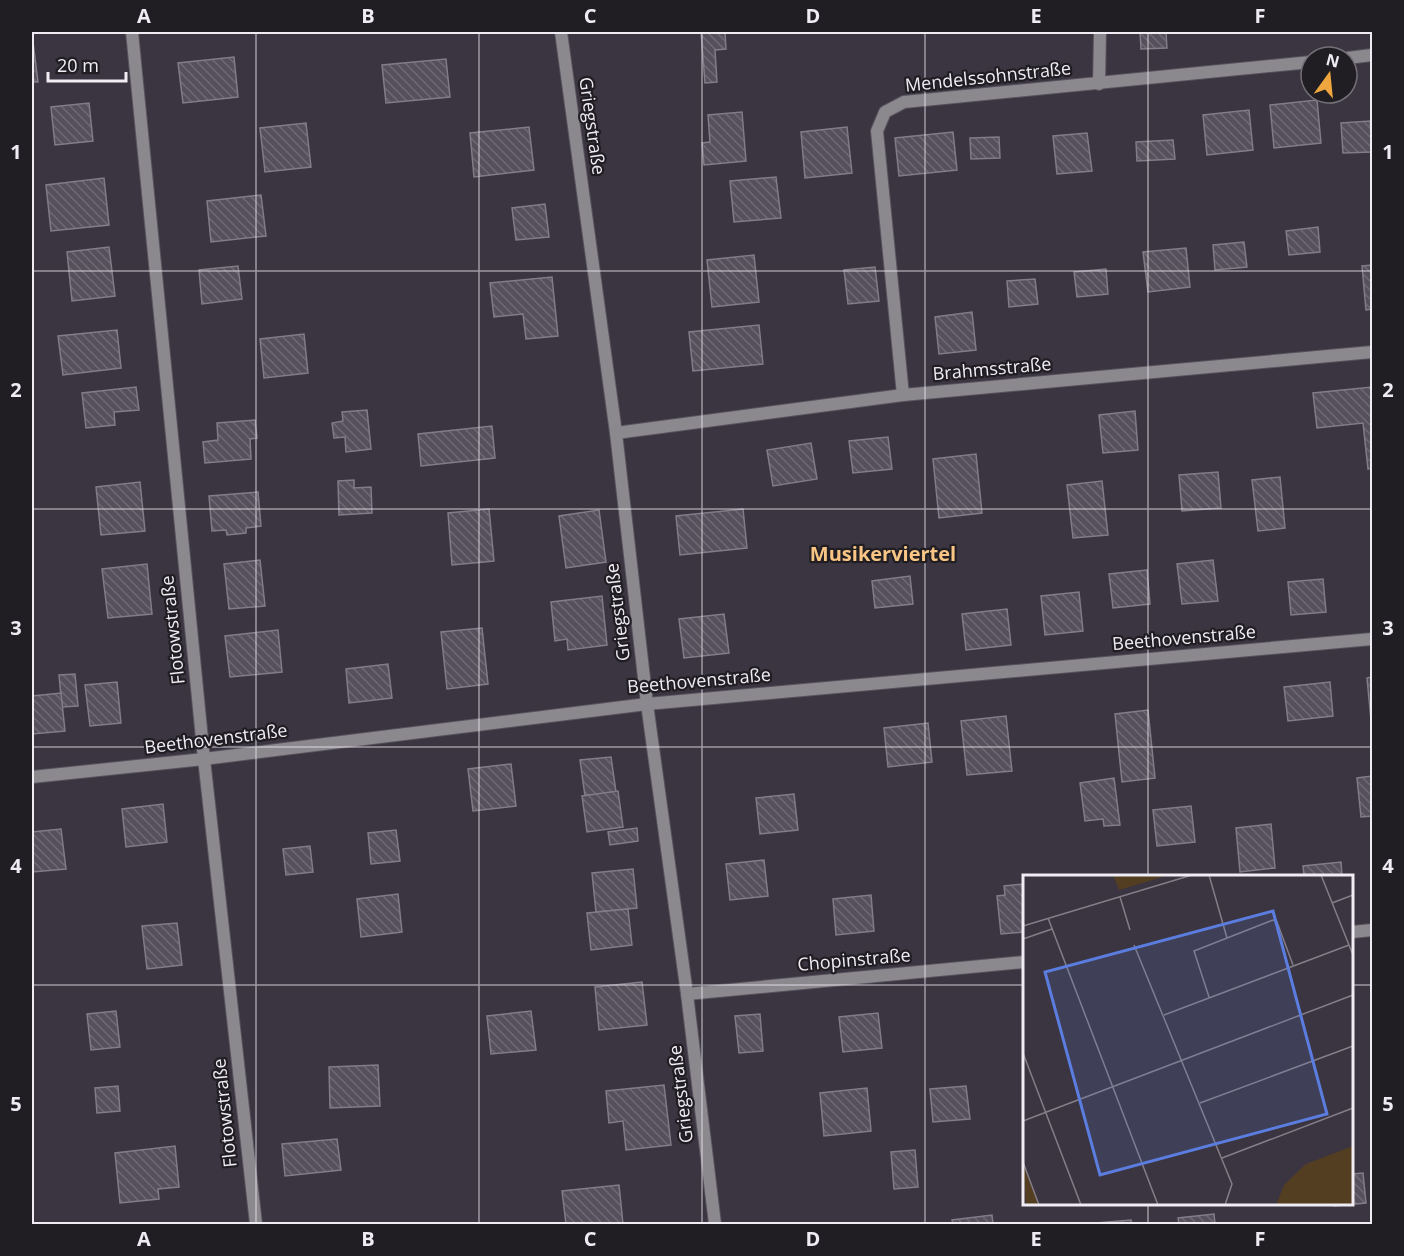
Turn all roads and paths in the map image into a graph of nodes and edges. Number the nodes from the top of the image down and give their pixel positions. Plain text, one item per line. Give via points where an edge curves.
1 (132, 32) edge
2 (561, 32) edge
3 (1100, 32) edge
4 (1299, 63) edge
5 (1099, 84) junction
6 (1372, 352) edge
7 (903, 395) junction
8 (616, 433) junction
9 (1372, 639) edge
10 (647, 704) junction
11 (204, 759) junction
12 (32, 777) edge
13 (1372, 930) edge
14 (1353, 932) edge
15 (1023, 962) edge
16 (687, 993) junction
17 (256, 1224) edge
18 (715, 1224) edge

1 - 11 street, Flotowstraße
2 - 8 street, Griegstraße
3 - 5 street
4 - 5 street, Mendelssohnstraße
5 - 7 street, Mendelssohnstraße via 904,102 885,112 877,131
6 - 7 street, Brahmsstraße
7 - 8 street, Brahmsstraße
8 - 10 street, Griegstraße
9 - 10 street, Beethovenstraße
10 - 11 street, Beethovenstraße
10 - 16 street, Griegstraße
11 - 12 street, Beethovenstraße
11 - 17 street, Flotowstraße
13 - 14 street
15 - 16 street, Chopinstraße
16 - 18 street, Griegstraße

